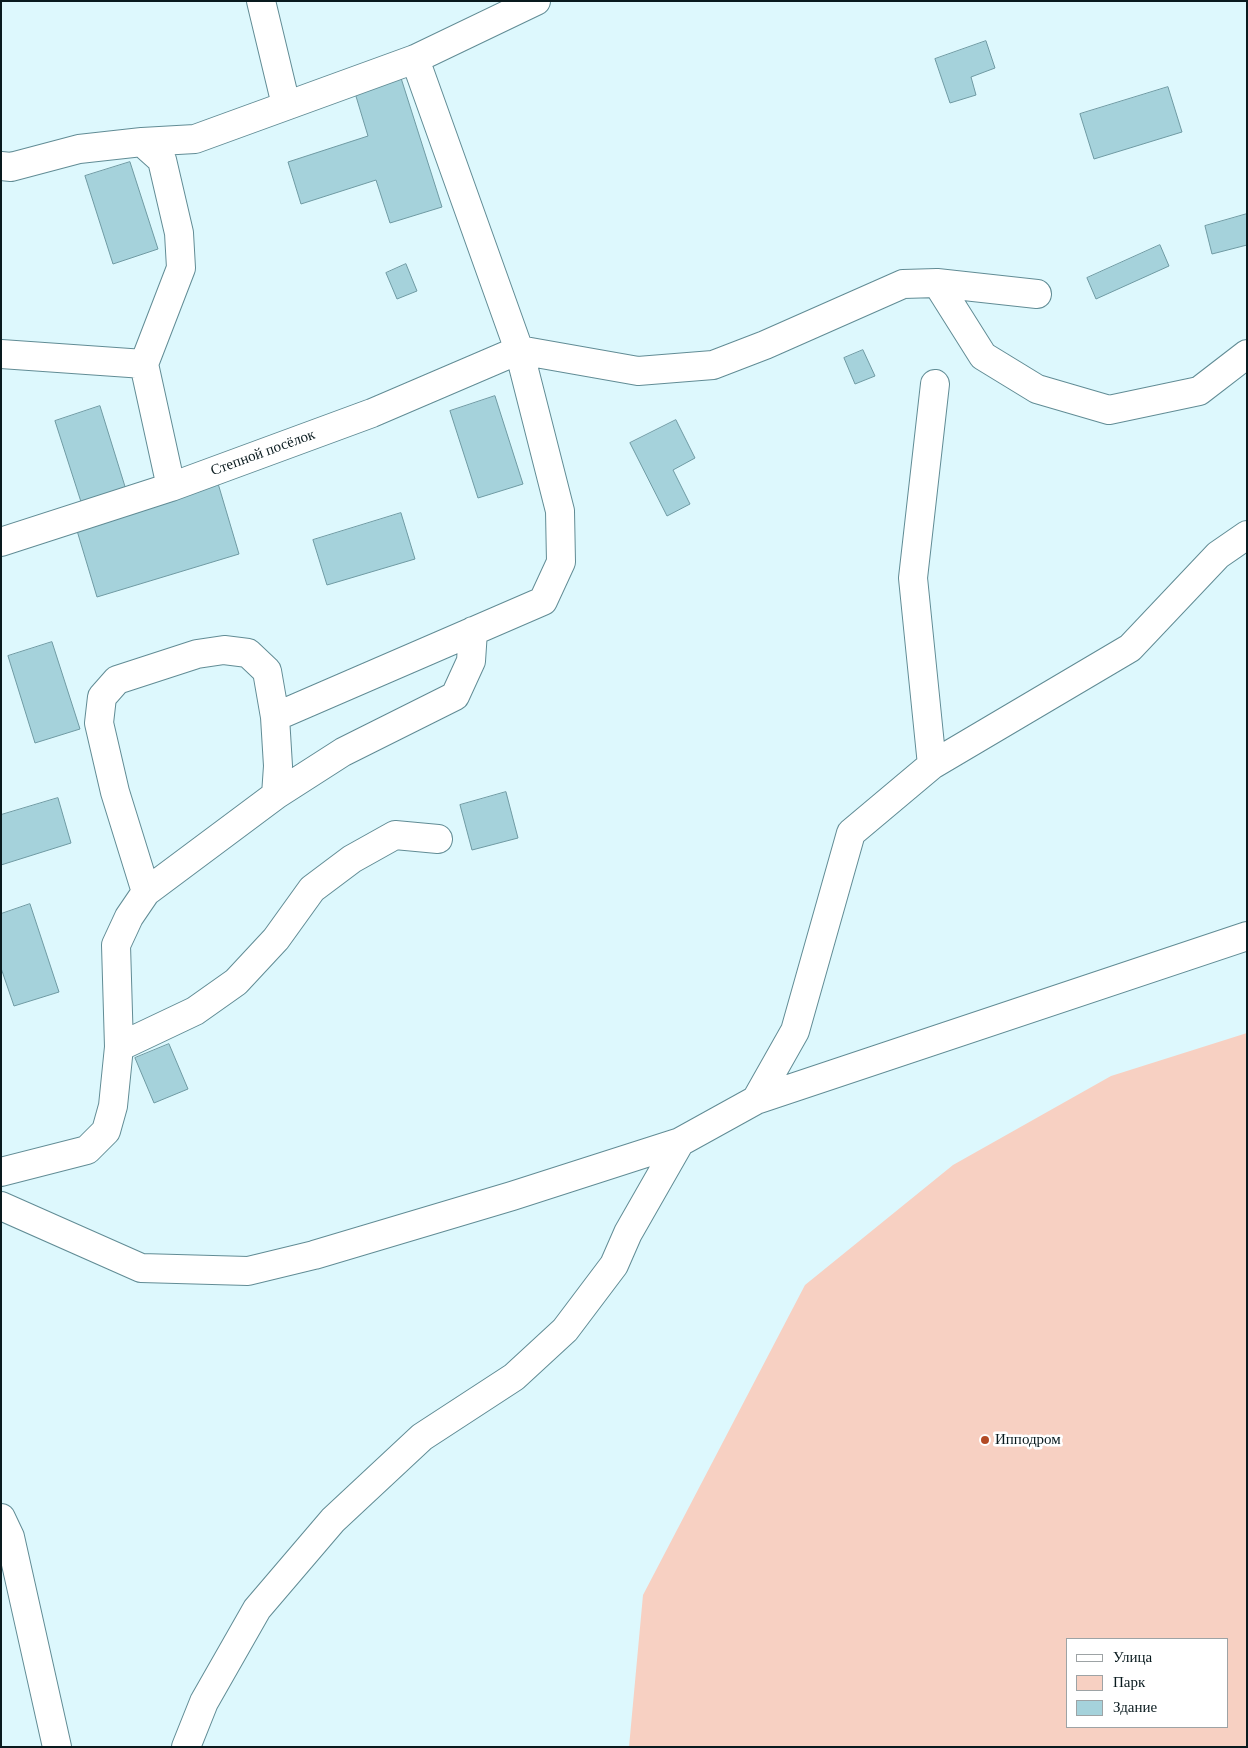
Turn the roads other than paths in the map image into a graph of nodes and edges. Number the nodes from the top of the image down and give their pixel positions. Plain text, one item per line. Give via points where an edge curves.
1 (262, 1) edge
2 (536, 1) edge
3 (415, 59) junction
4 (286, 105) junction
5 (142, 142) junction
6 (1, 166) edge
7 (937, 283) junction
8 (1036, 294) dead end
9 (519, 350) junction
10 (1, 354) edge
11 (1247, 354) edge
12 (144, 364) junction
13 (935, 384) dead end
14 (172, 487) junction
15 (1247, 535) edge
16 (1, 542) edge
17 (473, 631) junction
18 (276, 717) junction
19 (932, 766) junction
20 (276, 795) junction
21 (438, 839) dead end
22 (146, 892) junction
23 (1247, 936) edge
24 (119, 1047) junction
25 (756, 1100) junction
26 (680, 1142) junction
27 (1, 1172) edge
28 (1, 1206) edge
29 (1, 1518) edge
30 (57, 1747) edge
31 (186, 1747) edge

1 - 4 street
2 - 3 street
3 - 4 street
3 - 9 street
4 - 5 street via 195,139
5 - 6 street via 79,148 11,167
5 - 12 street via 162,160 180,233 181,268
7 - 8 street
7 - 9 street via 903,284 713,365 638,371
7 - 11 street via 983,356 1037,389 1109,410 1199,391
9 - 14 street, Степной посёлок via 372,413
9 - 17 street via 560,511 561,562 542,601
10 - 12 street
12 - 14 street
13 - 19 street via 913,578
14 - 16 street, Степной посёлок
15 - 19 street via 1218,555 1130,648
17 - 18 street
17 - 20 street via 471,661 454,696 343,752
18 - 20 street
18 - 22 street via 267,671 248,653 224,650 197,654 117,680 102,697 99,723 115,792
19 - 25 street via 851,833 795,1031
20 - 22 street
21 - 24 street via 395,836 352,859 312,888 276,939 236,982 195,1011
22 - 24 street via 116,945
23 - 25 street
24 - 27 street via 113,1106 106,1131 87,1150
25 - 26 street
26 - 28 street via 512,1196 314,1255 248,1271 141,1268
26 - 31 street via 628,1233 614,1265 565,1330 514,1377 422,1437 333,1520 257,1609 204,1702
29 - 30 street via 10,1537

